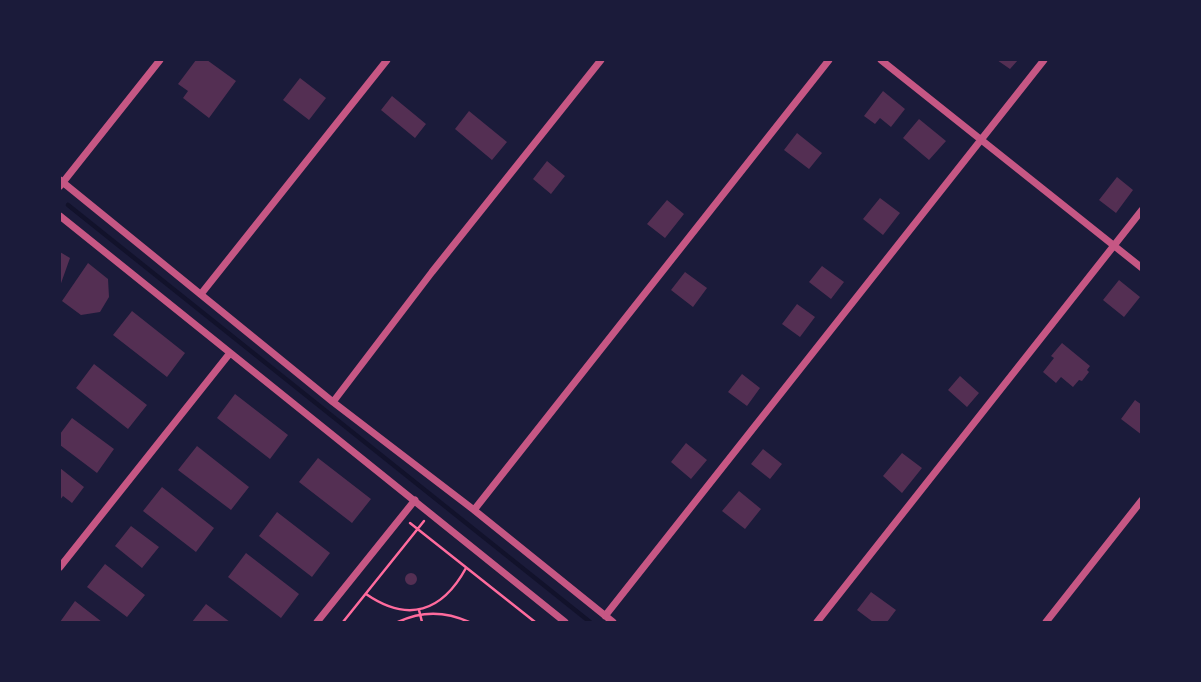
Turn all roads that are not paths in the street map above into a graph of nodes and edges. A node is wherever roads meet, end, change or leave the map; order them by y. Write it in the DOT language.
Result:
graph roads {
  1 [pos="160,60"];
  2 [pos="387,60"];
  3 [pos="601,60"];
  4 [pos="829,60"];
  5 [pos="881,60"];
  6 [pos="1044,60"];
  7 [pos="981,140"];
  8 [pos="61,183"];
  9 [pos="1142,210"];
  10 [pos="60,216"];
  11 [pos="1114,246"];
  12 [pos="1142,268"];
  13 [pos="201,294"];
  14 [pos="230,353"];
  15 [pos="333,402"];
  16 [pos="415,500"];
  17 [pos="1142,500"];
  18 [pos="474,510"];
  19 [pos="60,568"];
  20 [pos="605,616"];
  21 [pos="317,622"];
  22 [pos="565,622"];
  23 [pos="613,622"];
  24 [pos="817,622"];
  25 [pos="1046,622"];
  1 -- 8 [label="street"];
  2 -- 13 [label="street"];
  3 -- 15 [label="street"];
  4 -- 18 [label="street"];
  5 -- 7 [label="street"];
  6 -- 7 [label="street"];
  7 -- 11 [label="street"];
  7 -- 20 [label="street"];
  8 -- 13 [label="street"];
  9 -- 11 [label="street"];
  10 -- 14 [label="street"];
  11 -- 12 [label="street"];
  11 -- 24 [label="street"];
  13 -- 15 [label="street"];
  14 -- 16 [label="street"];
  14 -- 19 [label="street"];
  15 -- 18 [label="street"];
  16 -- 21 [label="street"];
  16 -- 22 [label="street"];
  17 -- 25 [label="street"];
  18 -- 20 [label="street"];
  20 -- 23 [label="street"];
}
